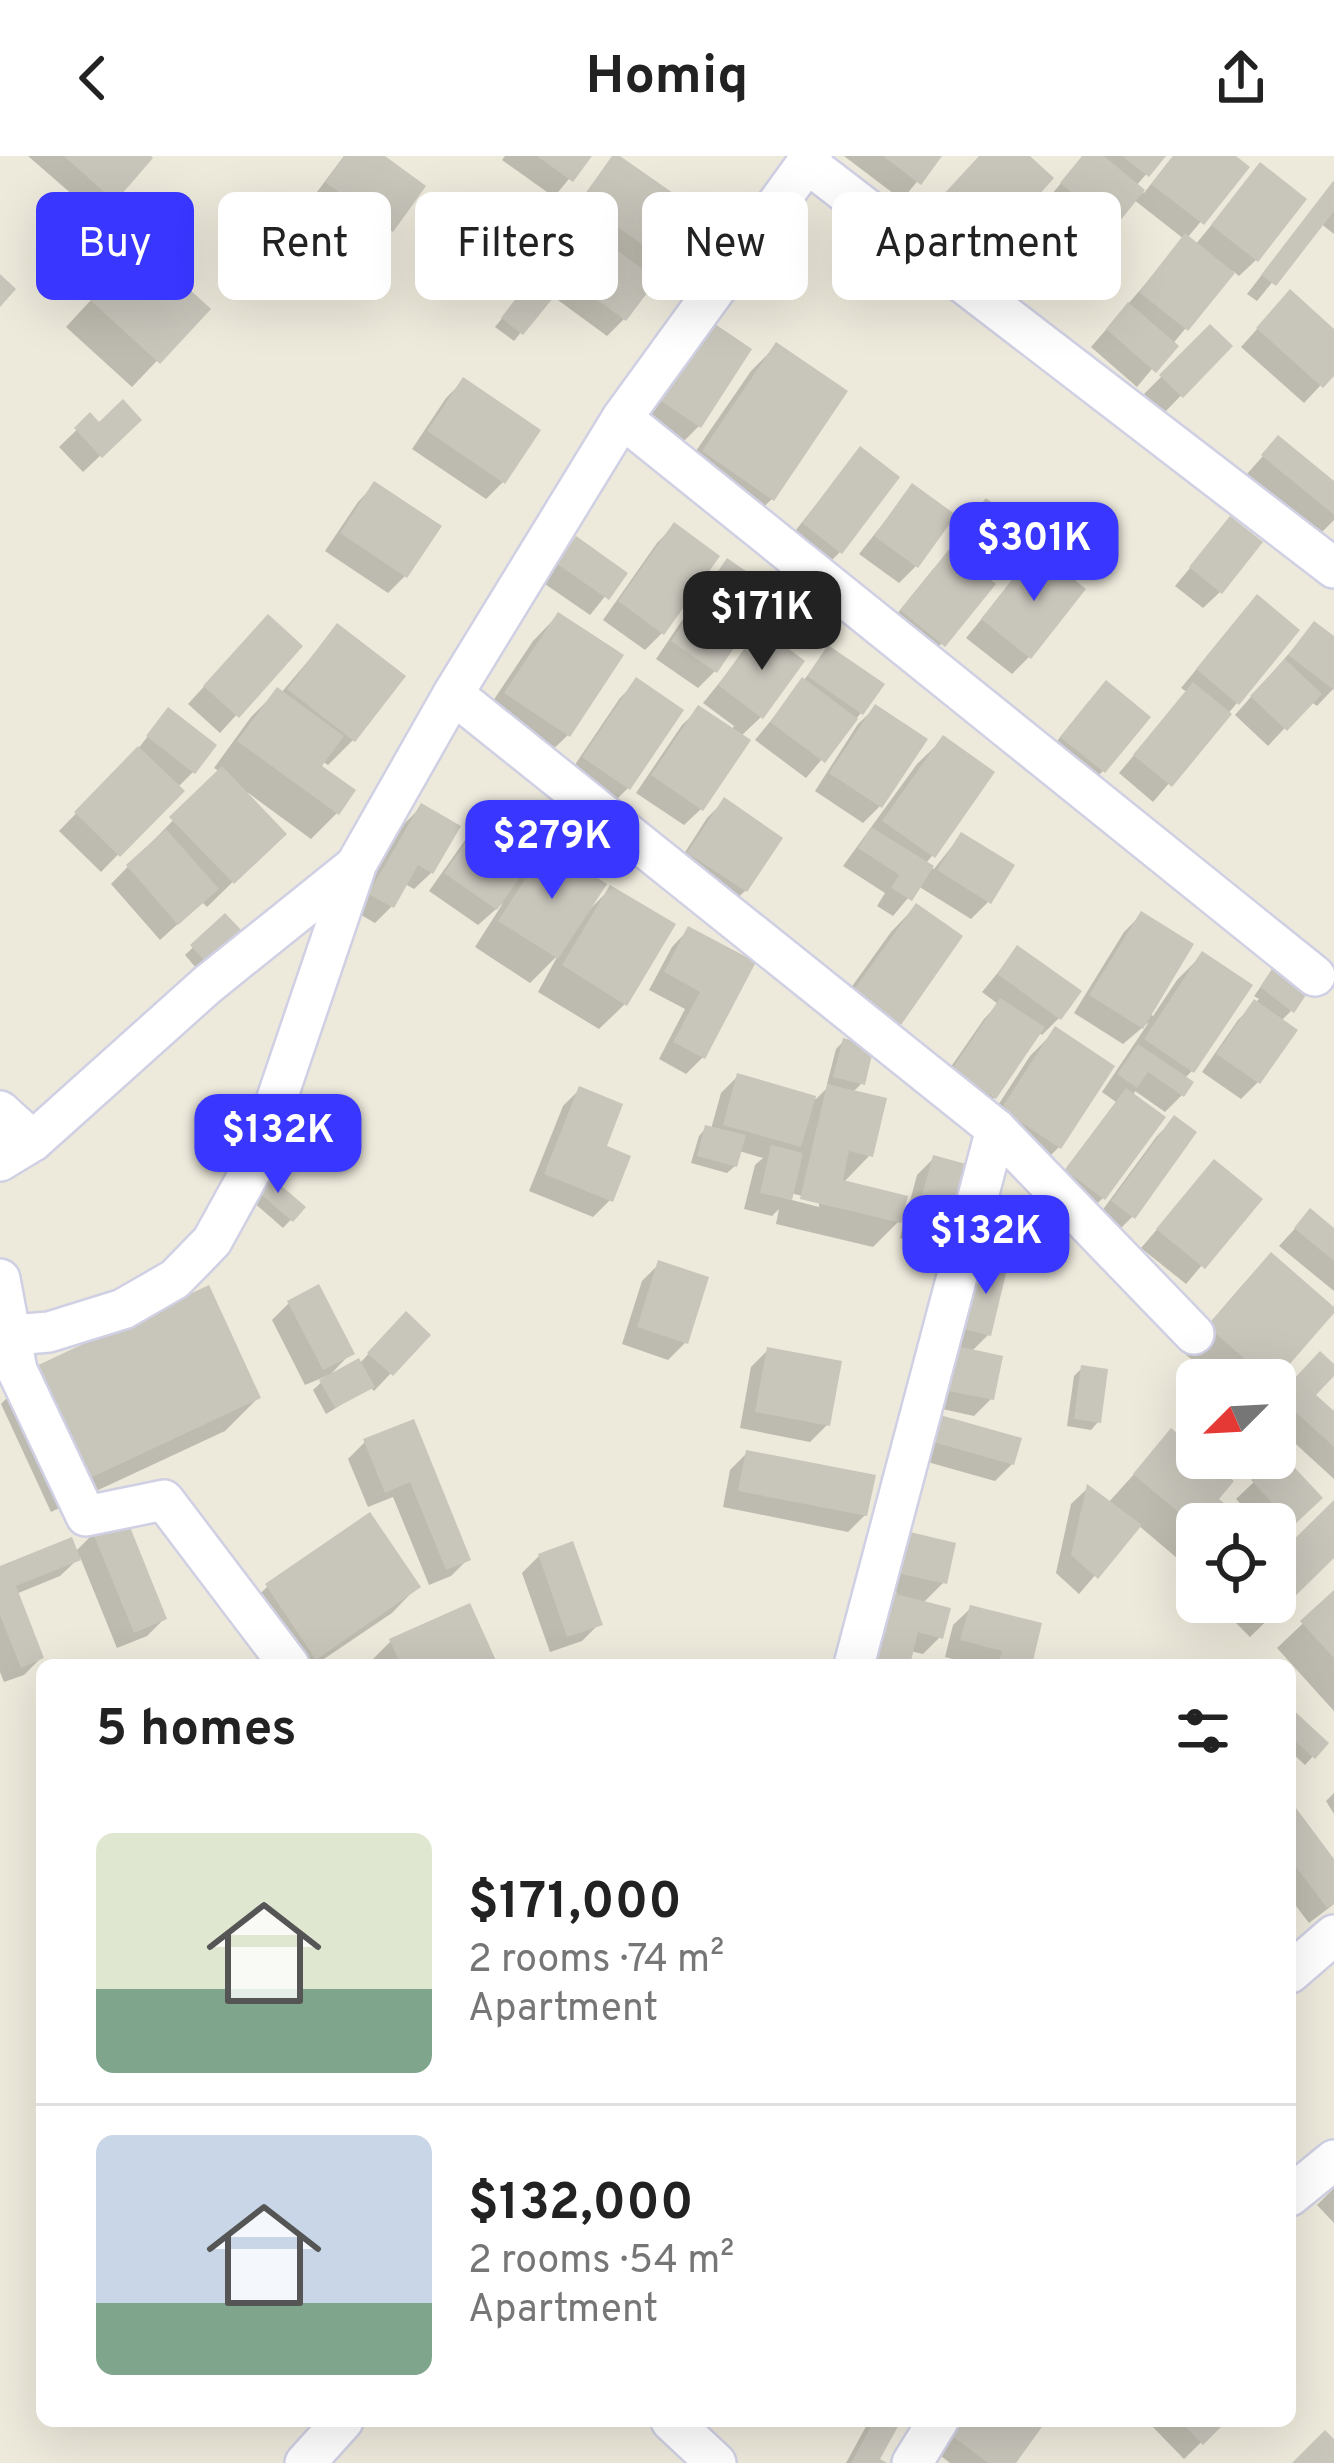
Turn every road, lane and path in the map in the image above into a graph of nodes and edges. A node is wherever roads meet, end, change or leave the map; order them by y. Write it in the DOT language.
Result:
graph roads {
  1 [pos="809,160"];
  2 [pos="622,418"];
  3 [pos="1334,568"];
  4 [pos="453,694"];
  5 [pos="357,862"];
  6 [pos="1315,976"];
  7 [pos="0,1111"];
  8 [pos="996,1129"];
  9 [pos="16,1151"];
  10 [pos="0,1279"];
  11 [pos="1194,1334"];
  12 [pos="13,1335"];
  13 [pos="284,1659"];
  14 [pos="856,1659"];
  15 [pos="1334,1935"];
  16 [pos="1296,1968"];
  17 [pos="1334,2160"];
  18 [pos="1296,2191"];
  19 [pos="338,2427"];
  20 [pos="677,2427"];
  21 [pos="934,2427"];
  22 [pos="305,2463"];
  23 [pos="716,2463"];
  24 [pos="912,2463"];
  1 -- 2 [label="street"];
  1 -- 3 [label="street"];
  2 -- 4 [label="street"];
  2 -- 6 [label="street"];
  4 -- 5 [label="street"];
  4 -- 8 [label="street"];
  5 -- 9 [label="street"];
  5 -- 12 [label="street"];
  7 -- 9 [label="street"];
  8 -- 11 [label="street"];
  8 -- 14 [label="street"];
  10 -- 12 [label="street"];
  12 -- 13 [label="street"];
  15 -- 16 [label="street"];
  17 -- 18 [label="street"];
  19 -- 22 [label="street"];
  20 -- 23 [label="street"];
  21 -- 24 [label="street"];
}
